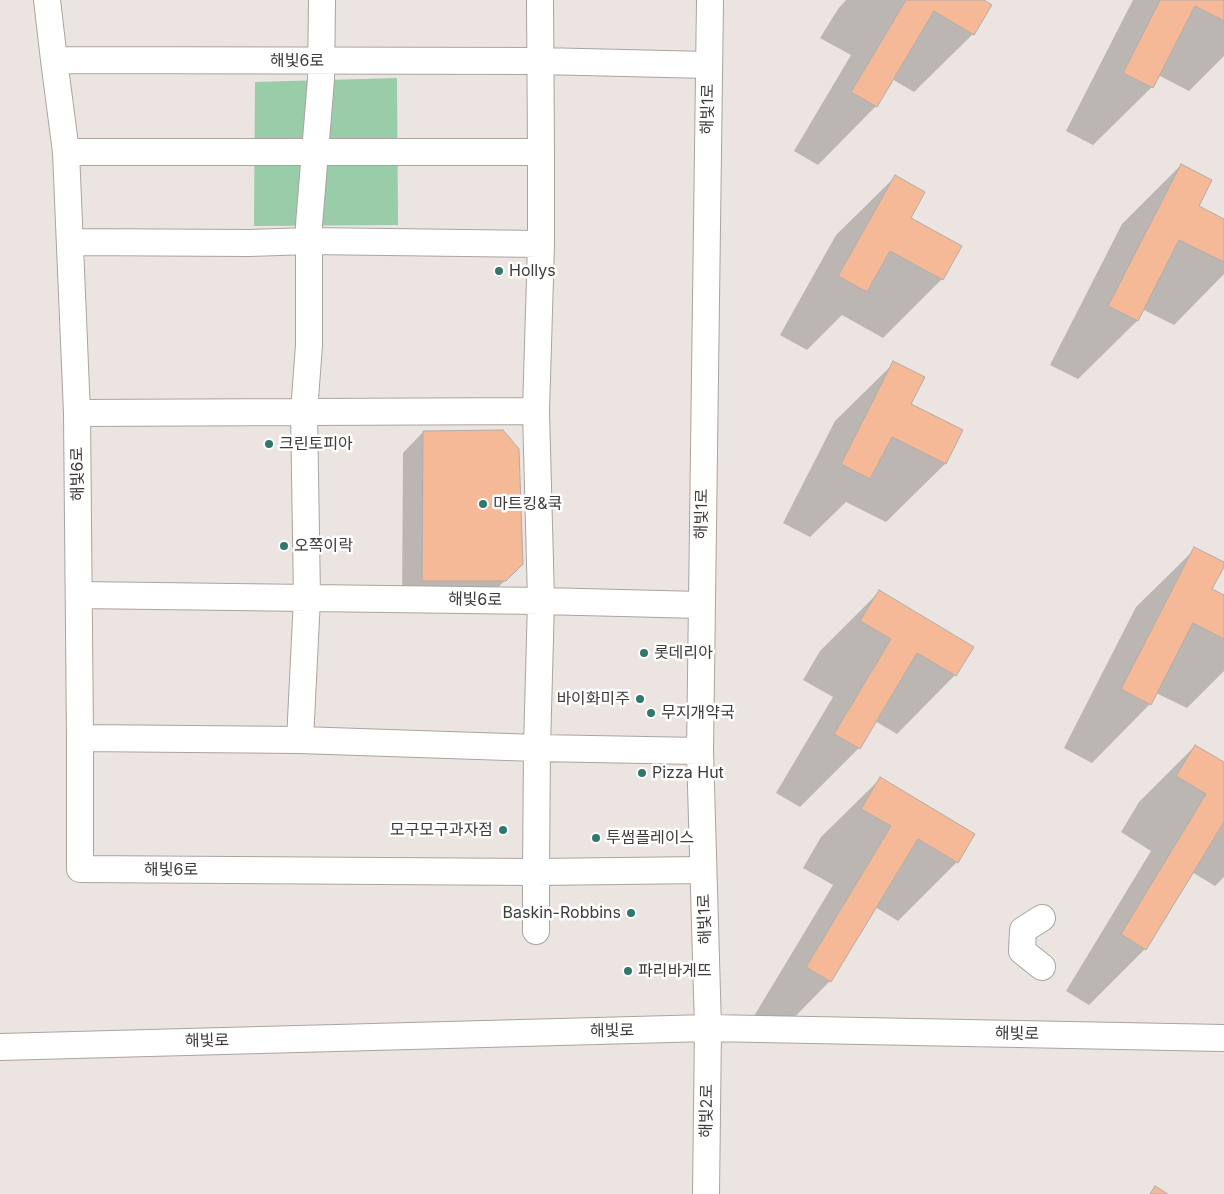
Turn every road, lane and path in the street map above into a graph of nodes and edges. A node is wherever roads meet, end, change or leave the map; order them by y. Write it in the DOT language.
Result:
graph roads {
  1 [pos="47,0"];
  2 [pos="322,0"];
  3 [pos="540,0"];
  4 [pos="710,0"];
  5 [pos="54,60"];
  6 [pos="321,61"];
  7 [pos="540,61"];
  8 [pos="708,65"];
  9 [pos="66,152"];
  10 [pos="541,152"];
  11 [pos="309,241"];
  12 [pos="70,242"];
  13 [pos="541,244"];
  14 [pos="536,411"];
  15 [pos="77,412"];
  16 [pos="304,412"];
  17 [pos="79,596"];
  18 [pos="307,598"];
  19 [pos="541,601"];
  20 [pos="701,605"];
  21 [pos="80,738"];
  22 [pos="300,740"];
  23 [pos="537,748"];
  24 [pos="700,752"];
  25 [pos="704,870"];
  26 [pos="536,872"];
  27 [pos="1042,918"];
  28 [pos="536,931"];
  29 [pos="1042,967"];
  30 [pos="708,1028"];
  31 [pos="1224,1038"];
  32 [pos="0,1047"];
  33 [pos="706,1194"];
  1 -- 5 [label="street, 해빛6로"];
  2 -- 6 [label="street"];
  3 -- 7 [label="street"];
  4 -- 8 [label="street, 해빛1로"];
  5 -- 6 [label="street, 해빛6로"];
  5 -- 9 [label="street, 해빛6로"];
  6 -- 7 [label="street, 해빛6로"];
  6 -- 11 [label="street"];
  7 -- 8 [label="street, 해빛6로"];
  7 -- 10 [label="street"];
  8 -- 20 [label="street, 해빛1로"];
  9 -- 10 [label="street"];
  9 -- 12 [label="street, 해빛6로"];
  10 -- 13 [label="street"];
  11 -- 12 [label="street"];
  11 -- 13 [label="street"];
  11 -- 16 [label="street"];
  12 -- 15 [label="street, 해빛6로"];
  13 -- 14 [label="street"];
  14 -- 16 [label="street"];
  14 -- 19 [label="street"];
  15 -- 16 [label="street"];
  15 -- 17 [label="street, 해빛6로"];
  16 -- 18 [label="street"];
  17 -- 18 [label="street, 해빛6로"];
  17 -- 21 [label="street, 해빛6로"];
  18 -- 19 [label="street, 해빛6로"];
  18 -- 22 [label="street"];
  19 -- 20 [label="street, 해빛6로"];
  19 -- 23 [label="street"];
  20 -- 24 [label="street, 해빛1로"];
  21 -- 22 [label="street"];
  21 -- 26 [label="street, 해빛6로"];
  22 -- 23 [label="street"];
  23 -- 24 [label="street"];
  23 -- 26 [label="street"];
  24 -- 25 [label="street, 해빛1로"];
  25 -- 26 [label="street, 해빛6로"];
  25 -- 30 [label="street, 해빛1로"];
  26 -- 28 [label="street"];
  27 -- 29 [label="street"];
  30 -- 31 [label="street, 해빛로"];
  30 -- 32 [label="street, 해빛로"];
  30 -- 33 [label="street, 해빛2로"];
}
